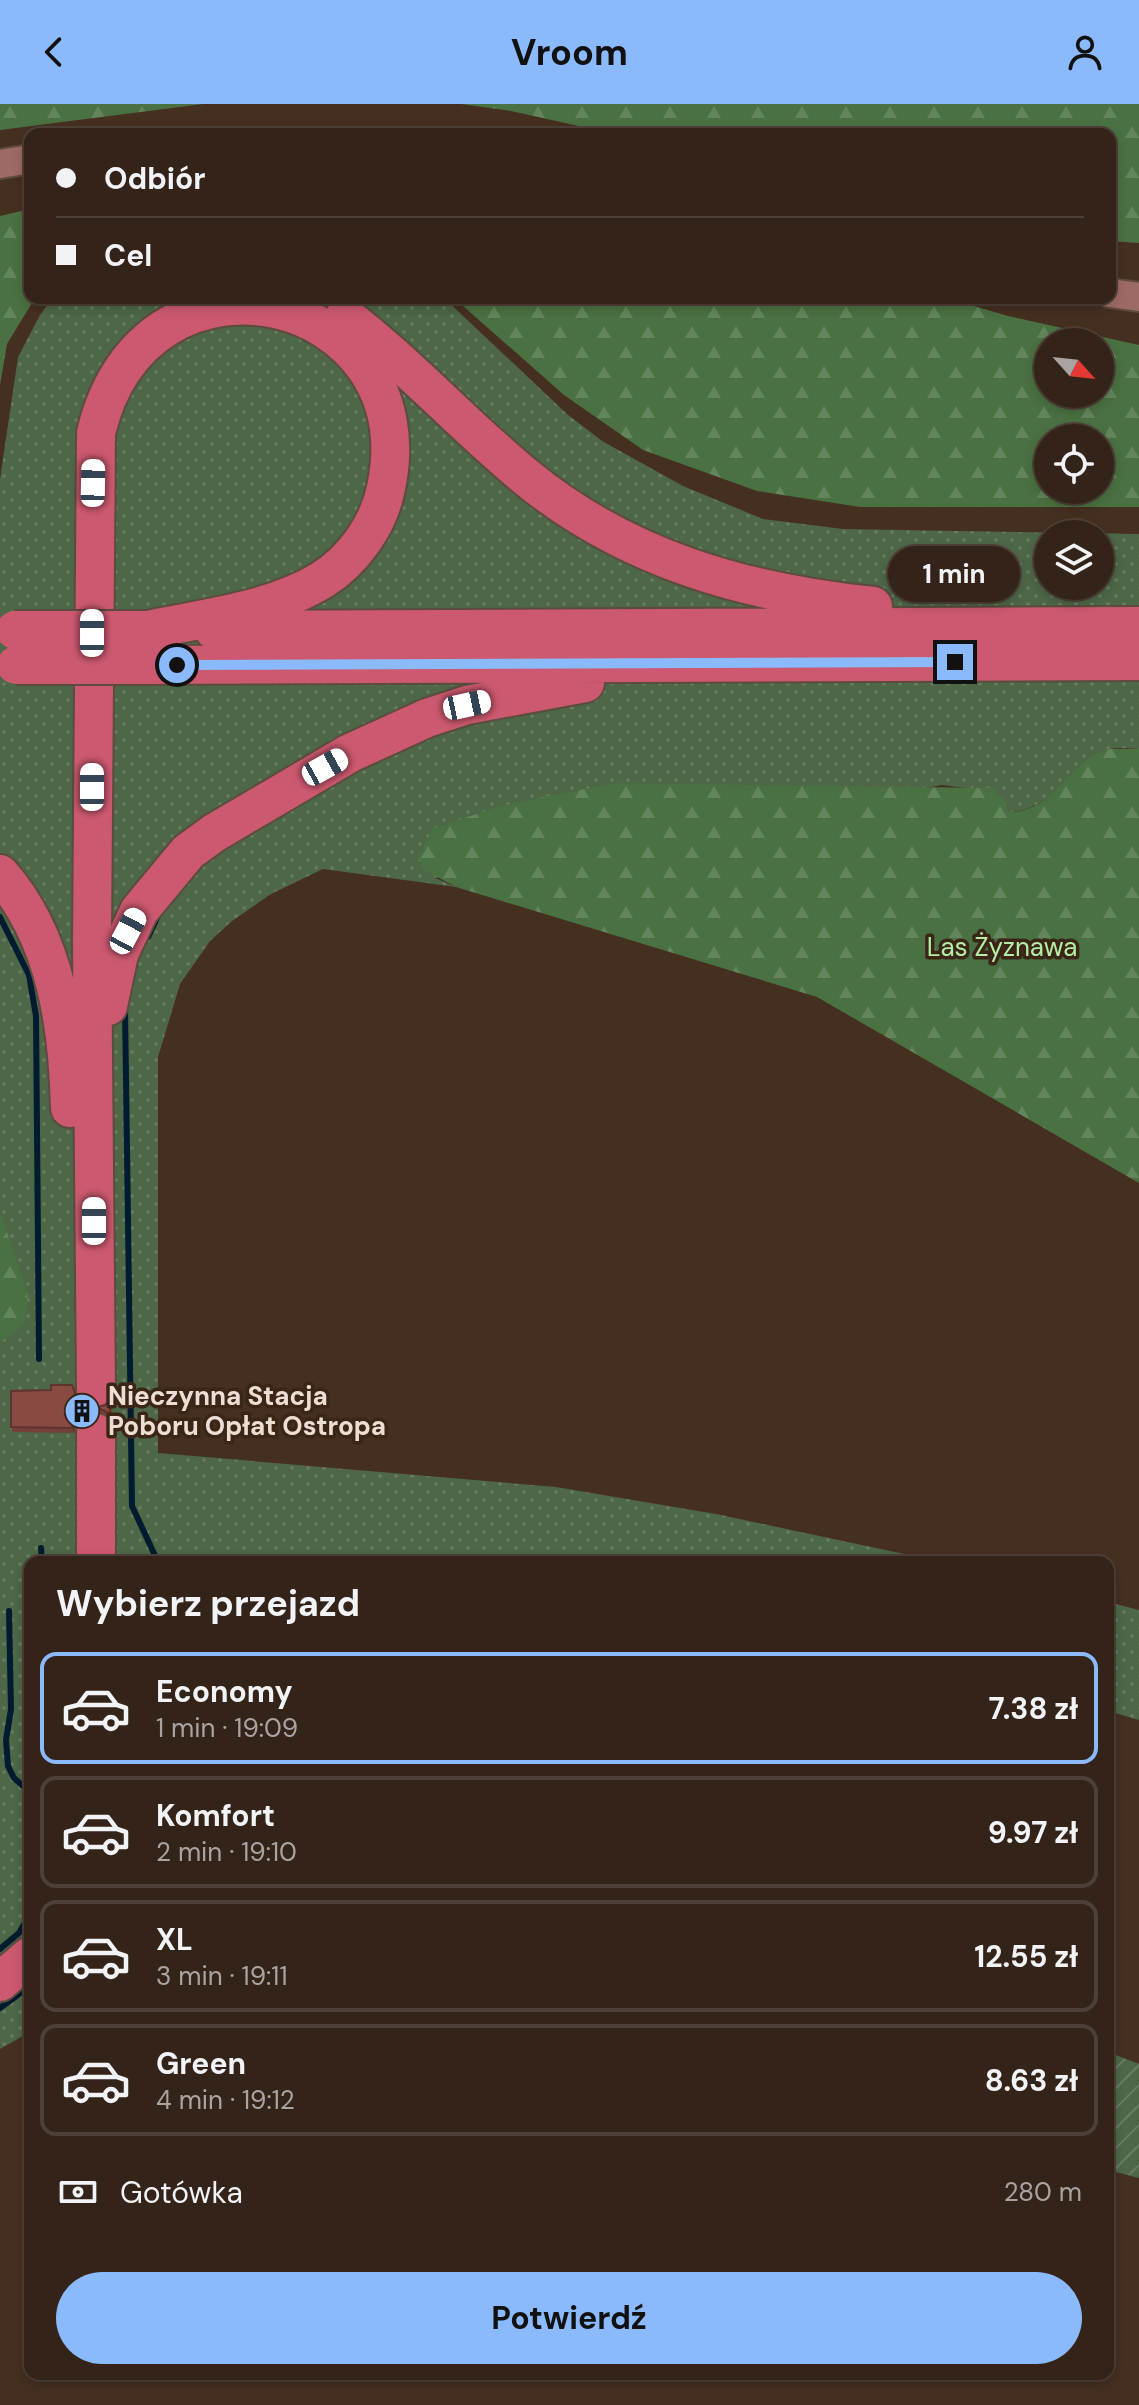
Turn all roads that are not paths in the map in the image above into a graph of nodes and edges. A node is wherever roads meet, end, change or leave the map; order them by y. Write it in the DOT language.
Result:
graph roads {
  1 [pos="24,160"];
  2 [pos="0,164"];
  3 [pos="1116,294"];
  4 [pos="1139,297"];
  5 [pos="166,304"];
  6 [pos="321,304"];
  7 [pos="1139,626"];
  8 [pos="1022,627"];
  9 [pos="147,647"];
  10 [pos="8,648"];
  11 [pos="1139,661"];
  12 [pos="711,664"];
  13 [pos="0,874"];
  14 [pos="82,1076"];
  15 [pos="85,1390"];
  16 [pos="75,1556"];
  17 [pos="95,1556"];
  18 [pos="24,1961"];
  19 [pos="0,1982"];
  1 -- 2 [label="main road"];
  3 -- 4 [label="main road"];
  5 -- 14 [label="highway"];
  6 -- 8 [label="highway"];
  7 -- 8 [label="highway"];
  8 -- 9 [label="highway"];
  9 -- 10 [label="highway, bridge"];
  9 -- 12 [label="highway"];
  9 -- 14 [label="highway"];
  11 -- 12 [label="highway"];
  12 -- 14 [label="highway"];
  13 -- 14 [label="highway"];
  14 -- 15 [label="highway"];
  16 -- 17 [label="highway"];
  18 -- 19 [label="highway"];
}
